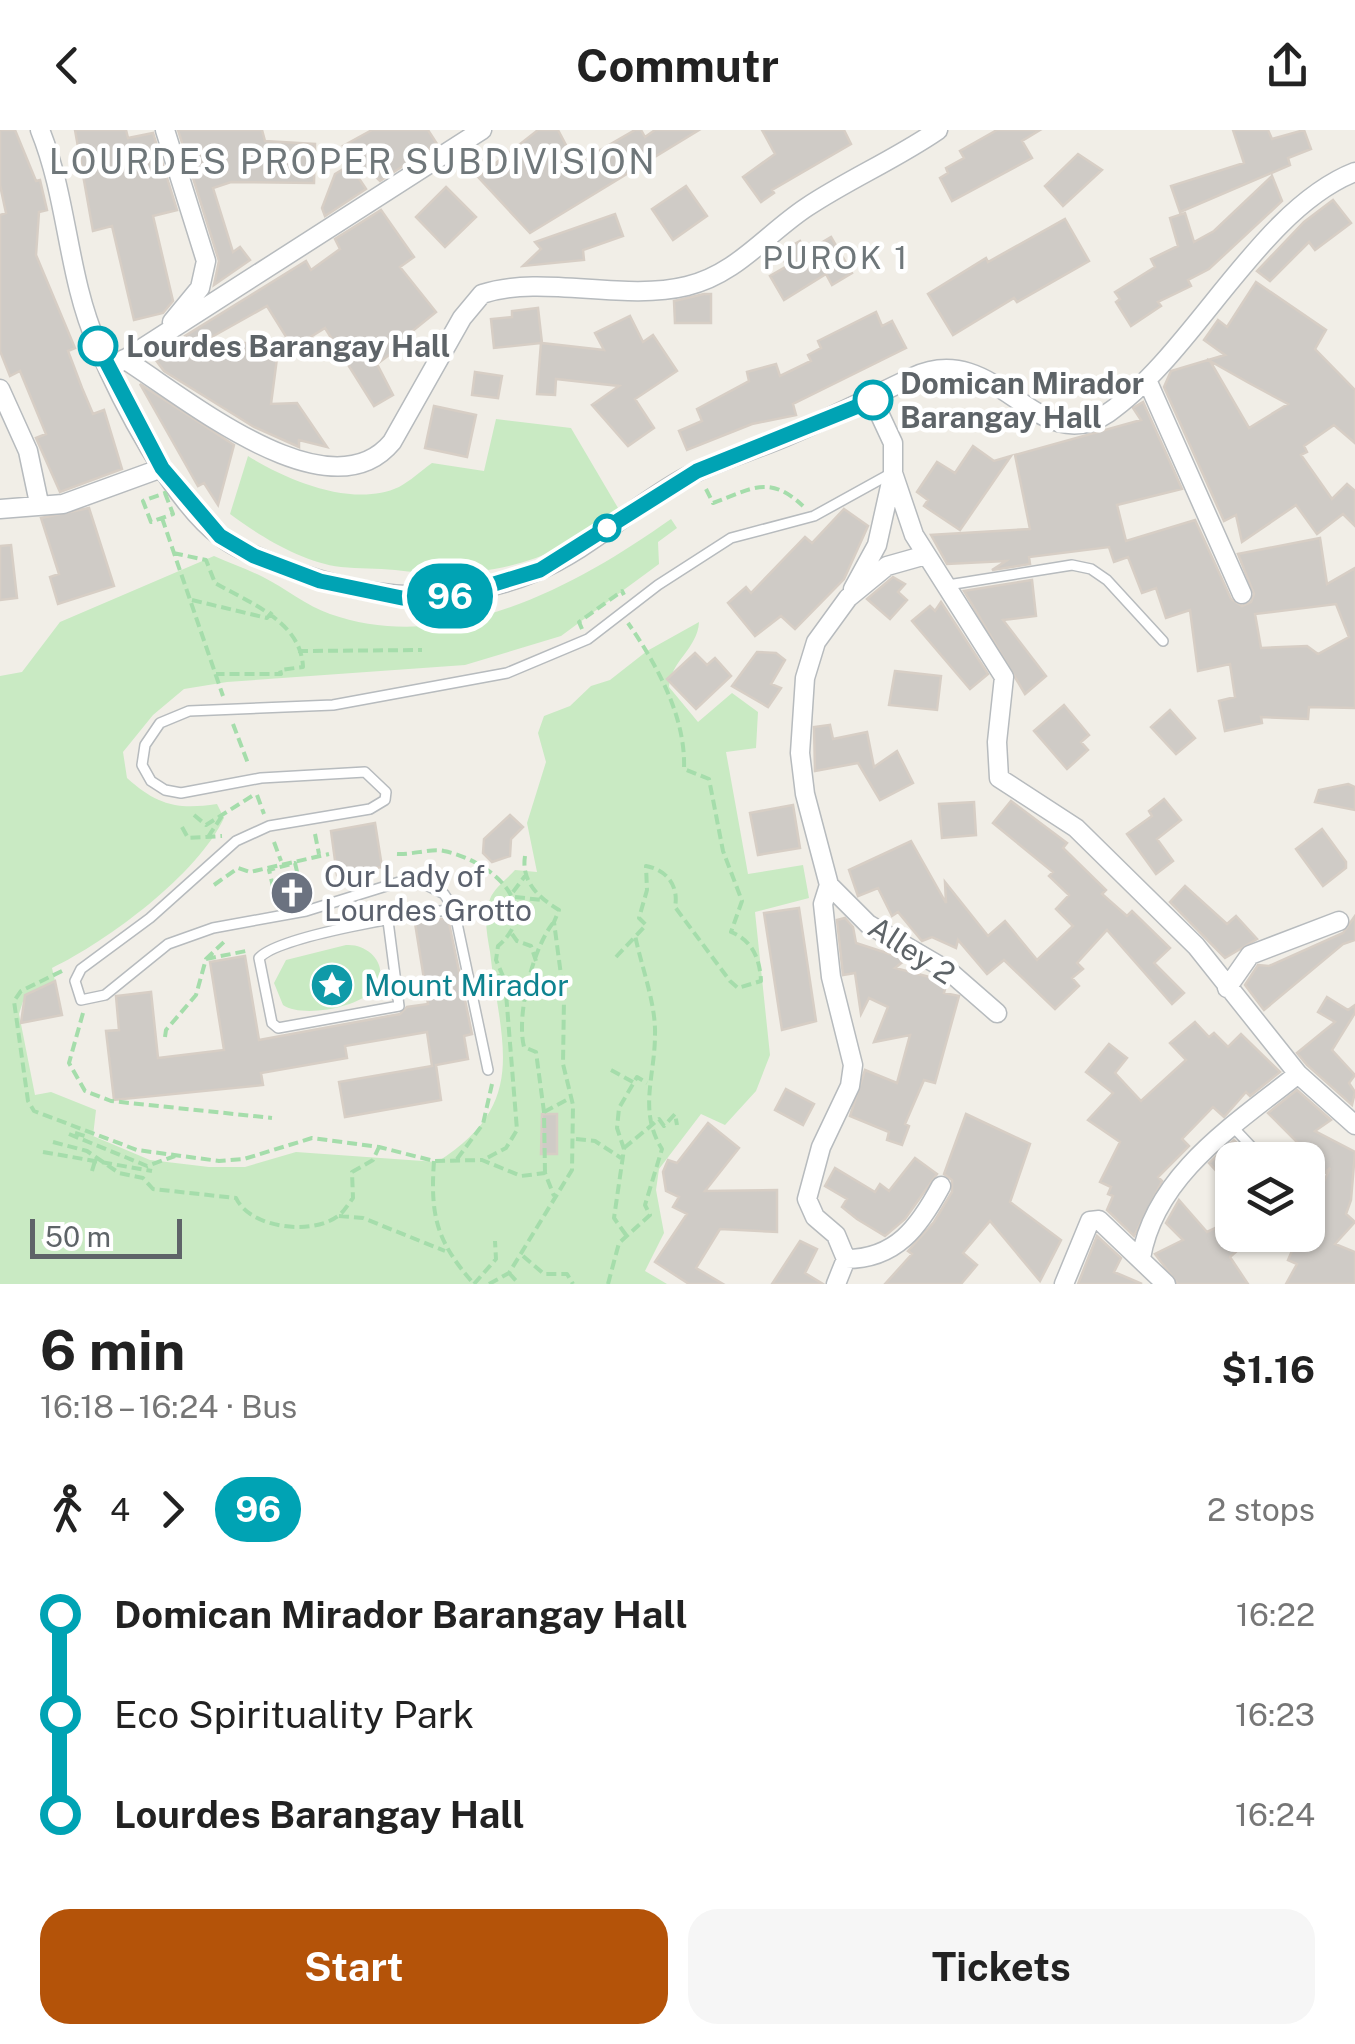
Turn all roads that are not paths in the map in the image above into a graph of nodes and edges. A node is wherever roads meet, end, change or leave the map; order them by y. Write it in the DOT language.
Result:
graph roads {
  1 [pos="40,130"];
  2 [pos="165,130"];
  3 [pos="482,130"];
  4 [pos="938,130"];
  5 [pos="1355,172"];
  6 [pos="159,337"];
  7 [pos="117,364"];
  8 [pos="1147,380"];
  9 [pos="0,388"];
  10 [pos="873,400"];
  11 [pos="162,468"];
  12 [pos="893,473"];
  13 [pos="38,503"];
  14 [pos="0,509"];
  15 [pos="926,555"];
  16 [pos="942,586"];
  17 [pos="1242,594"];
  18 [pos="848,598"];
  19 [pos="1163,641"];
  20 [pos="829,884"];
  21 [pos="454,909"];
  22 [pos="388,921"];
  23 [pos="1339,921"];
  24 [pos="1226,988"];
  25 [pos="997,1014"];
  26 [pos="488,1070"];
  27 [pos="1298,1074"];
  28 [pos="1355,1125"];
  29 [pos="1232,1126"];
  30 [pos="1247,1142"];
  31 [pos="941,1186"];
  32 [pos="1141,1258"];
  33 [pos="846,1259"];
  34 [pos="836,1284"];
  35 [pos="1064,1284"];
  36 [pos="1166,1284"];
  1 -- 7 [label="street"];
  2 -- 6 [label="street"];
  3 -- 6 [label="street"];
  4 -- 7 [label="street"];
  5 -- 8 [label="street"];
  6 -- 7 [label="street"];
  7 -- 11 [label="street"];
  8 -- 10 [label="street"];
  8 -- 17 [label="street"];
  9 -- 13 [label="street"];
  10 -- 11 [label="street"];
  10 -- 12 [label="street"];
  11 -- 13 [label="street"];
  12 -- 15 [label="street"];
  12 -- 18 [label="street"];
  12 -- 21 [label="lane"];
  13 -- 14 [label="street"];
  15 -- 16 [label="street"];
  15 -- 18 [label="street"];
  16 -- 19 [label="lane"];
  16 -- 24 [label="street"];
  18 -- 20 [label="street"];
  20 -- 25 [label="street, Alley 2"];
  20 -- 33 [label="street"];
  21 -- 22 [label="lane"];
  21 -- 26 [label="lane"];
  22 -- 22 [label="lane"];
  23 -- 24 [label="street"];
  24 -- 27 [label="street"];
  27 -- 28 [label="street"];
  27 -- 29 [label="street"];
  29 -- 30 [label="lane"];
  29 -- 32 [label="street"];
  31 -- 33 [label="street"];
  32 -- 35 [label="street"];
  32 -- 36 [label="street"];
  33 -- 34 [label="street"];
}
